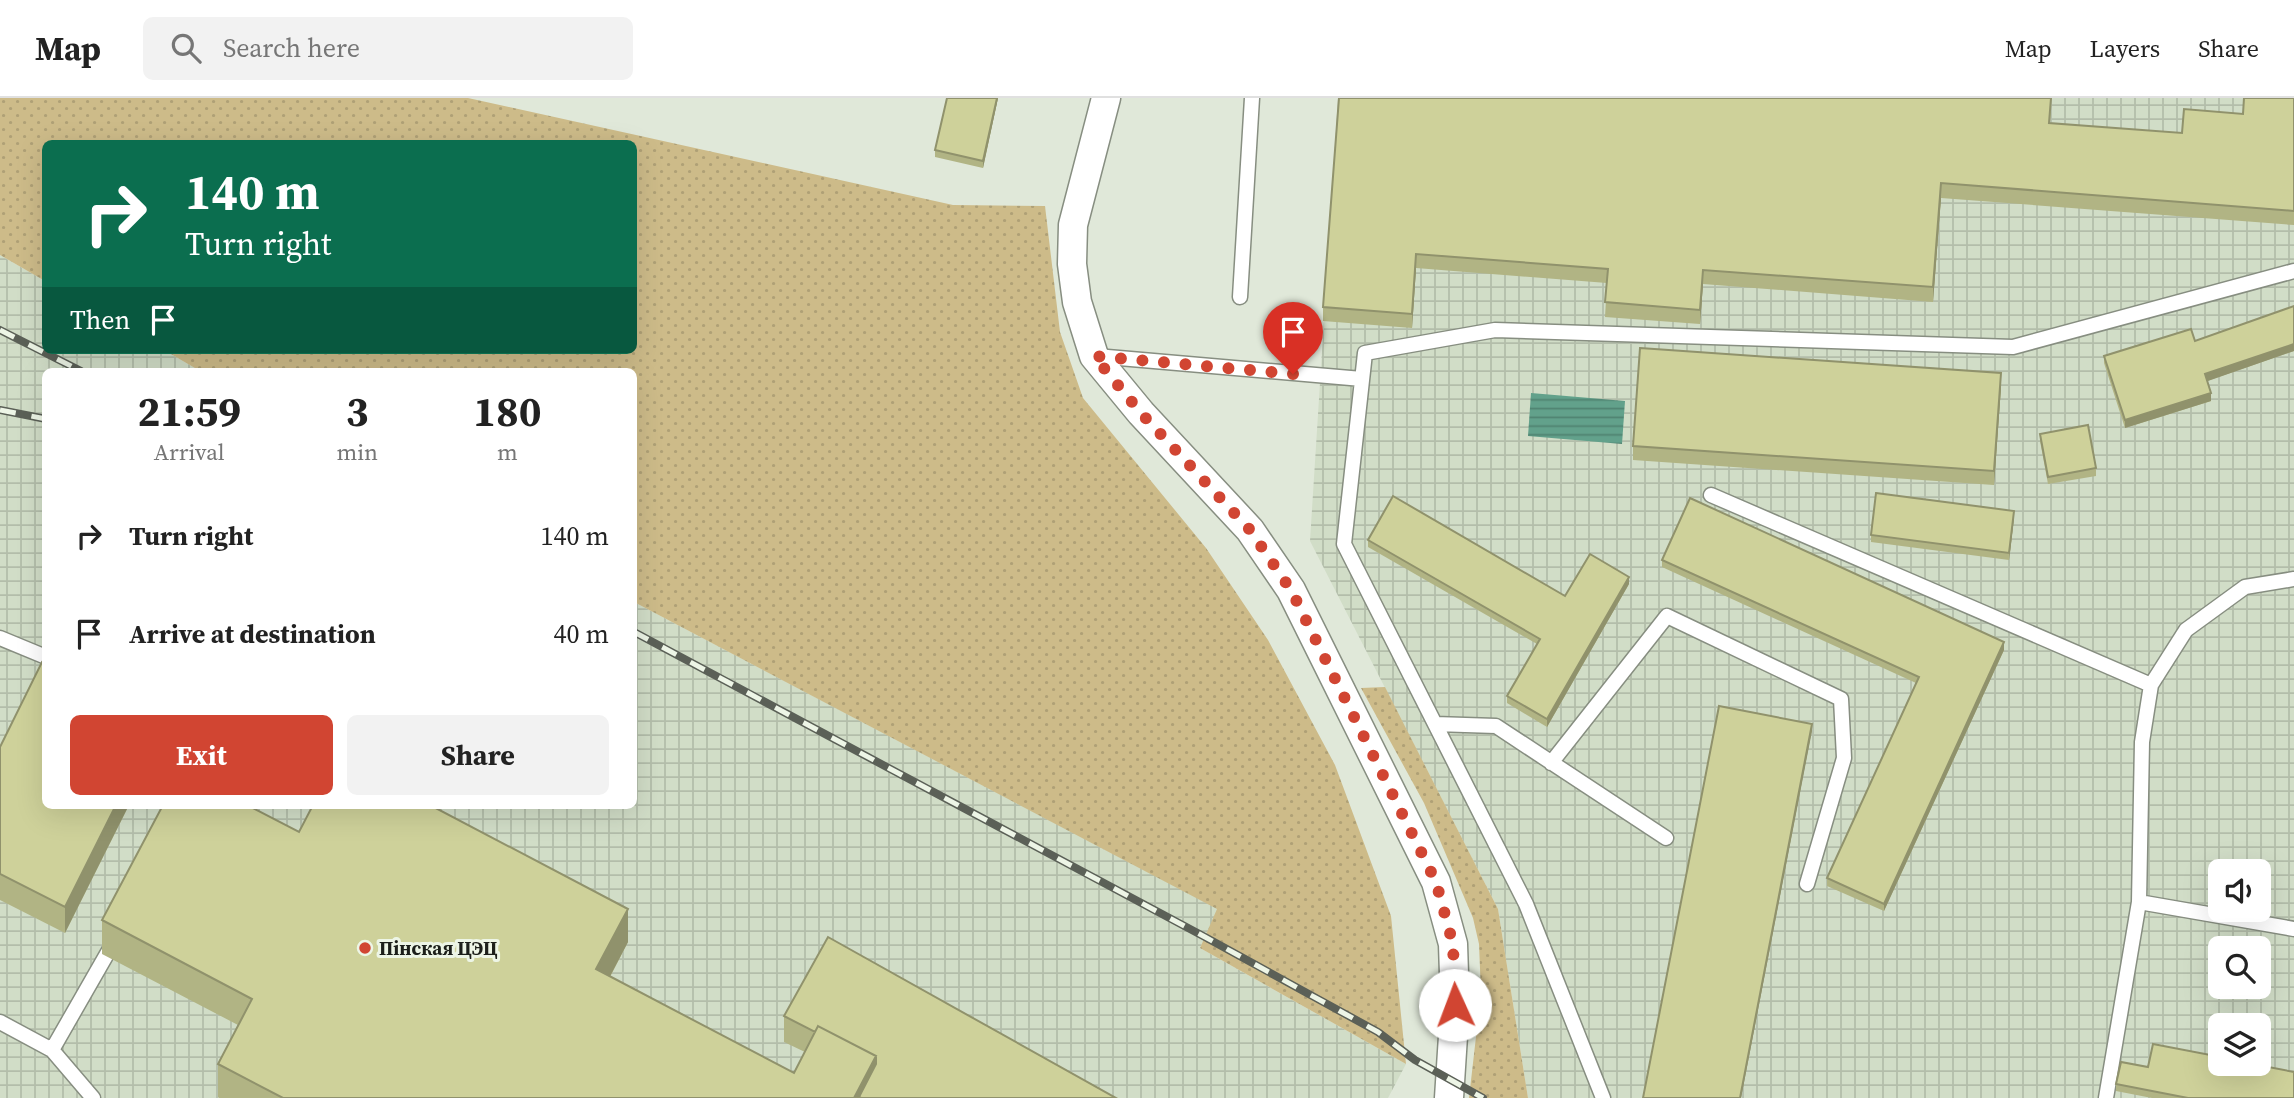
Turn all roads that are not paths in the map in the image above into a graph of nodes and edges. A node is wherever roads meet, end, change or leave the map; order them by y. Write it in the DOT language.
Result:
graph roads {
  1 [pos="1106,98"];
  2 [pos="1252,98"];
  3 [pos="2294,271"];
  4 [pos="1240,297"];
  5 [pos="1094,356"];
  6 [pos="1362,379"];
  7 [pos="1711,495"];
  8 [pos="2294,579"];
  9 [pos="0,638"];
  10 [pos="42,655"];
  11 [pos="2151,685"];
  12 [pos="1435,724"];
  13 [pos="1551,763"];
  14 [pos="1665,838"];
  15 [pos="1807,884"];
  16 [pos="2140,902"];
  17 [pos="125,921"];
  18 [pos="2294,929"];
  19 [pos="0,1022"];
  20 [pos="52,1049"];
  21 [pos="93,1098"];
  22 [pos="1449,1098"];
  23 [pos="1603,1098"];
  24 [pos="2106,1098"];
  1 -- 5 [label="street"];
  2 -- 4 [label="lane"];
  3 -- 6 [label="lane"];
  5 -- 6 [label="lane"];
  5 -- 22 [label="street"];
  6 -- 12 [label="lane"];
  7 -- 11 [label="lane"];
  8 -- 11 [label="lane"];
  9 -- 10 [label="lane"];
  11 -- 16 [label="lane"];
  12 -- 13 [label="lane"];
  12 -- 23 [label="lane"];
  13 -- 14 [label="lane"];
  13 -- 15 [label="lane"];
  16 -- 18 [label="lane"];
  16 -- 24 [label="lane"];
  17 -- 20 [label="lane"];
  19 -- 20 [label="lane"];
  20 -- 21 [label="lane"];
}
